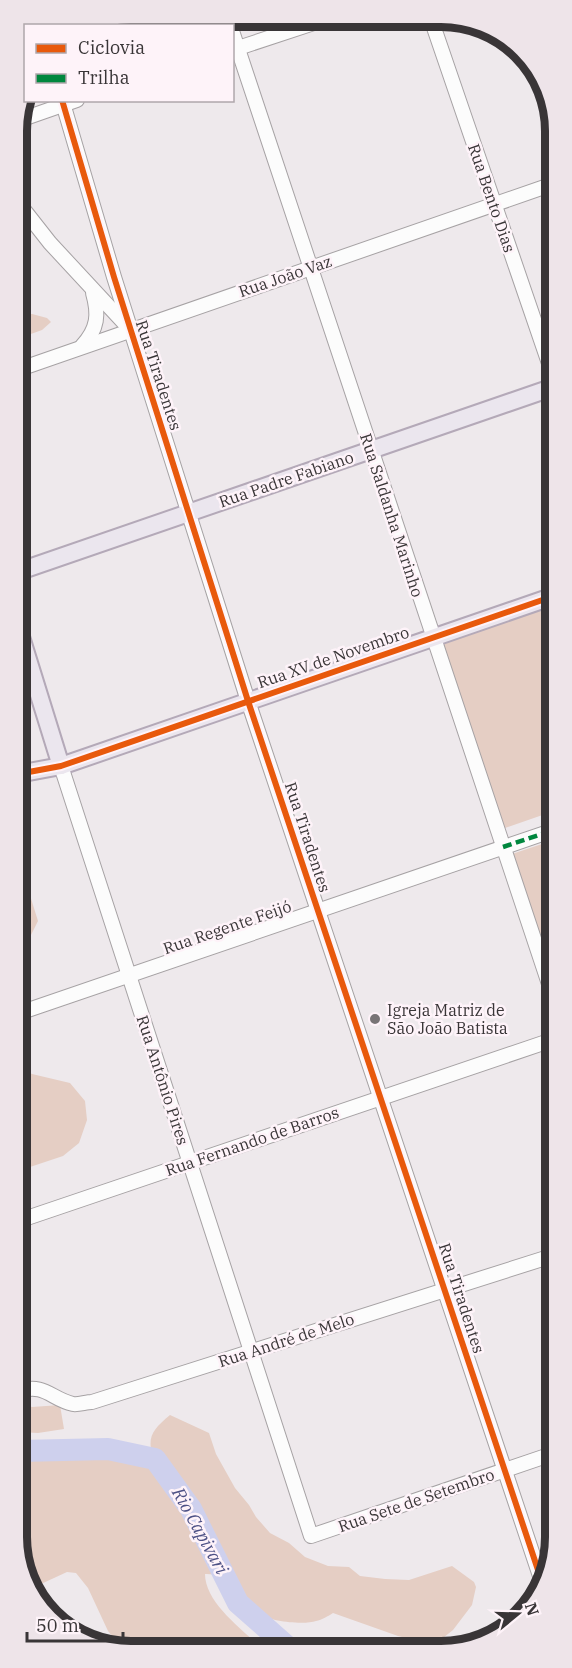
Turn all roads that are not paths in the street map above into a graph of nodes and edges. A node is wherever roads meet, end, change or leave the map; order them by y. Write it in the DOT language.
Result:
graph roads {
  1 [pos="302,27"];
  2 [pos="434,27"];
  3 [pos="235,49"];
  4 [pos="62,103"];
  5 [pos="29,116"];
  6 [pos="545,187"];
  7 [pos="494,204"];
  8 [pos="27,214"];
  9 [pos="310,268"];
  10 [pos="114,277"];
  11 [pos="91,288"];
  12 [pos="130,330"];
  13 [pos="80,348"];
  14 [pos="545,352"];
  15 [pos="27,367"];
  16 [pos="545,390"];
  17 [pos="371,450"];
  18 [pos="189,513"];
  19 [pos="27,569"];
  20 [pos="545,599"];
  21 [pos="433,637"];
  22 [pos="27,656"];
  23 [pos="248,701"];
  24 [pos="61,766"];
  25 [pos="27,772"];
  26 [pos="545,833"];
  27 [pos="503,847"];
  28 [pos="318,910"];
  29 [pos="545,970"];
  30 [pos="129,975"];
  31 [pos="28,1010"];
  32 [pos="545,1042"];
  33 [pos="381,1098"];
  34 [pos="190,1162"];
  35 [pos="27,1218"];
  36 [pos="545,1258"];
  37 [pos="444,1289"];
  38 [pos="251,1351"];
  39 [pos="27,1388"];
  40 [pos="545,1456"];
  41 [pos="505,1470"];
  42 [pos="312,1536"];
  43 [pos="539,1572"];
  1 -- 3 [label="street"];
  2 -- 7 [label="street, Rua Bento Dias"];
  3 -- 9 [label="street, Rua Saldanha Marinho"];
  4 -- 5 [label="street"];
  4 -- 10 [label="street, Rua Tiradentes"];
  6 -- 7 [label="street, Rua João Vaz"];
  7 -- 9 [label="street, Rua João Vaz"];
  7 -- 14 [label="street, Rua Bento Dias"];
  8 -- 11 [label="street"];
  9 -- 12 [label="street, Rua João Vaz"];
  9 -- 17 [label="street, Rua Saldanha Marinho"];
  10 -- 11 [label="street"];
  10 -- 12 [label="street, Rua Tiradentes"];
  11 -- 12 [label="street"];
  11 -- 13 [label="street"];
  12 -- 13 [label="street, Rua João Vaz"];
  12 -- 18 [label="street, Rua Tiradentes"];
  13 -- 15 [label="street, Rua João Vaz"];
  16 -- 17 [label="main road, Rua Padre Fabiano"];
  17 -- 18 [label="main road, Rua Padre Fabiano"];
  17 -- 21 [label="street, Rua Saldanha Marinho"];
  18 -- 19 [label="main road, Rua Padre Fabiano"];
  18 -- 23 [label="street, Rua Tiradentes"];
  20 -- 21 [label="main road, Rua XV de Novembro"];
  21 -- 23 [label="main road, Rua XV de Novembro"];
  21 -- 27 [label="street, Rua Saldanha Marinho"];
  22 -- 24 [label="main road, Rua Antônio Pires"];
  23 -- 24 [label="main road, Rua XV de Novembro"];
  23 -- 28 [label="street, Rua Tiradentes"];
  24 -- 25 [label="main road, Rua XV de Novembro"];
  24 -- 30 [label="street, Rua Antônio Pires"];
  26 -- 27 [label="street, Rua Regente Feijó"];
  27 -- 28 [label="street, Rua Regente Feijó"];
  27 -- 29 [label="street, Rua Saldanha Marinho"];
  28 -- 30 [label="street, Rua Regente Feijó"];
  28 -- 33 [label="street, Rua Tiradentes"];
  30 -- 31 [label="street, Rua Regente Feijó"];
  30 -- 34 [label="street, Rua Antônio Pires"];
  32 -- 33 [label="street, Rua Fernando de Barros"];
  33 -- 34 [label="street, Rua Fernando de Barros"];
  33 -- 37 [label="street, Rua Tiradentes"];
  34 -- 35 [label="street, Rua Fernando de Barros"];
  34 -- 38 [label="street, Rua Antônio Pires"];
  36 -- 37 [label="street, Rua André de Melo"];
  37 -- 38 [label="street, Rua André de Melo"];
  37 -- 41 [label="street, Rua Tiradentes"];
  38 -- 39 [label="street, Rua André de Melo"];
  38 -- 42 [label="street, Rua Antônio Pires"];
  40 -- 41 [label="street, Rua Sete de Setembro"];
  41 -- 42 [label="street, Rua Sete de Setembro"];
  41 -- 43 [label="street, Rua Tiradentes"];
}
